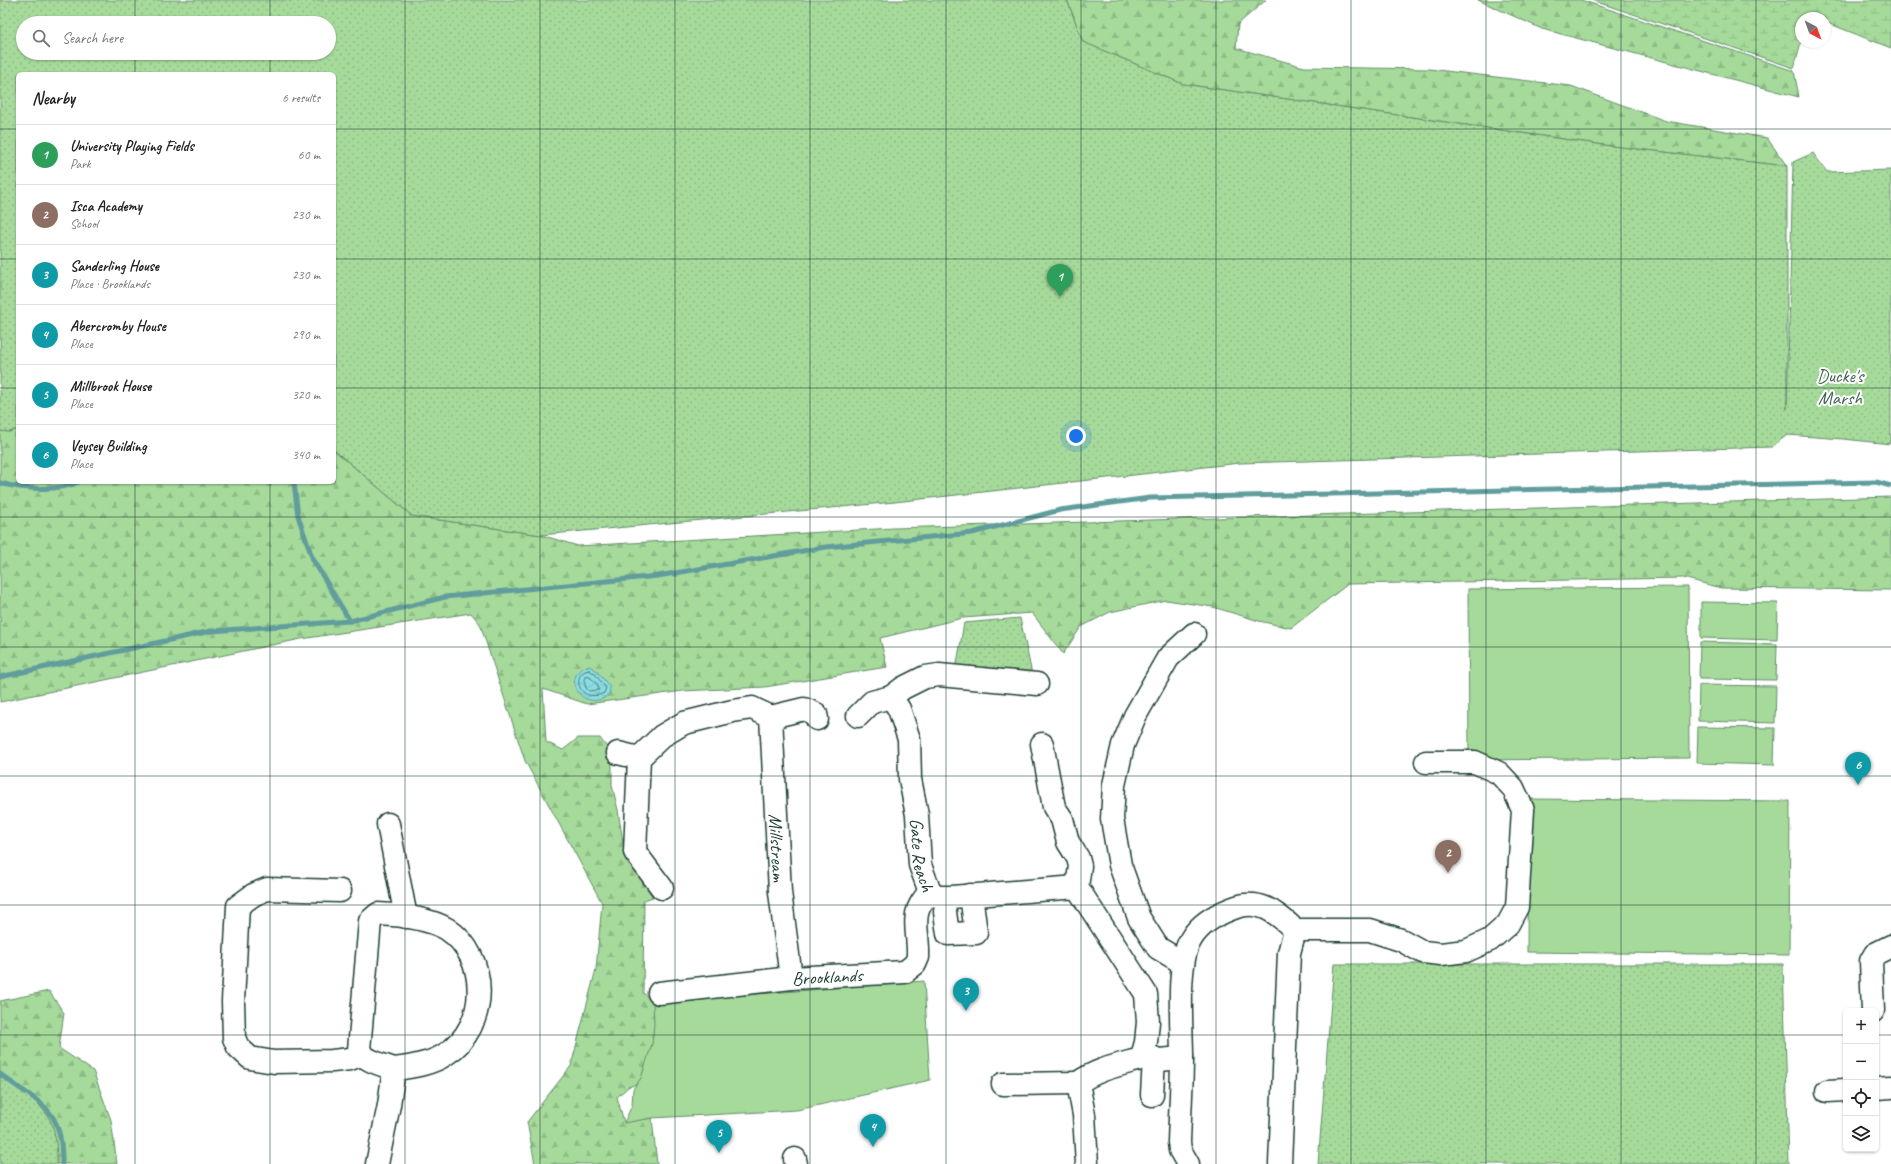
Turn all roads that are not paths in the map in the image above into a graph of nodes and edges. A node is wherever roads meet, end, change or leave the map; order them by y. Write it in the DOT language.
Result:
graph roads {
  1 [pos="1194,634"];
  2 [pos="1037,684"];
  3 [pos="891,696"];
  4 [pos="858,716"];
  5 [pos="771,717"];
  6 [pos="817,719"];
  7 [pos="1042,744"];
  8 [pos="618,753"];
  9 [pos="639,758"];
  10 [pos="1426,762"];
  11 [pos="388,824"];
  12 [pos="1077,886"];
  13 [pos="662,888"];
  14 [pos="340,891"];
  15 [pos="930,892"];
  16 [pos="971,895"];
  17 [pos="945,912"];
  18 [pos="406,917"];
  19 [pos="1295,930"];
  20 [pos="1891,946"];
  21 [pos="1183,963"];
  22 [pos="791,978"];
  23 [pos="659,993"];
  24 [pos="1873,1008"];
  25 [pos="361,1055"];
  26 [pos="1148,1058"];
  27 [pos="1182,1058"];
  28 [pos="394,1069"];
  29 [pos="1078,1083"];
  30 [pos="1003,1084"];
  31 [pos="1879,1088"];
  32 [pos="1891,1088"];
  33 [pos="1152,1094"];
  34 [pos="377,1164"];
  35 [pos="1087,1164"];
  36 [pos="1188,1164"];
  37 [pos="1280,1164"];
  1 -- 21 [label="street"];
  2 -- 3 [label="street"];
  3 -- 4 [label="street"];
  3 -- 15 [label="street, Gate Reach"];
  5 -- 6 [label="street"];
  5 -- 9 [label="street"];
  5 -- 22 [label="street, Millstream"];
  7 -- 12 [label="street"];
  8 -- 9 [label="street"];
  9 -- 13 [label="street"];
  10 -- 19 [label="street"];
  11 -- 18 [label="street"];
  12 -- 16 [label="street, Gate Reach"];
  12 -- 26 [label="street"];
  14 -- 25 [label="street"];
  15 -- 16 [label="street, Gate Reach"];
  15 -- 22 [label="street, Brooklands"];
  16 -- 17 [label="street"];
  18 -- 25 [label="street"];
  18 -- 28 [label="street"];
  19 -- 21 [label="street"];
  19 -- 37 [label="street"];
  20 -- 24 [label="street"];
  21 -- 27 [label="street"];
  22 -- 23 [label="street, Brooklands"];
  25 -- 28 [label="street"];
  26 -- 27 [label="street"];
  26 -- 29 [label="street"];
  26 -- 33 [label="street"];
  27 -- 36 [label="street"];
  28 -- 34 [label="street"];
  29 -- 30 [label="street"];
  29 -- 35 [label="street"];
  31 -- 32 [label="street"];
}
